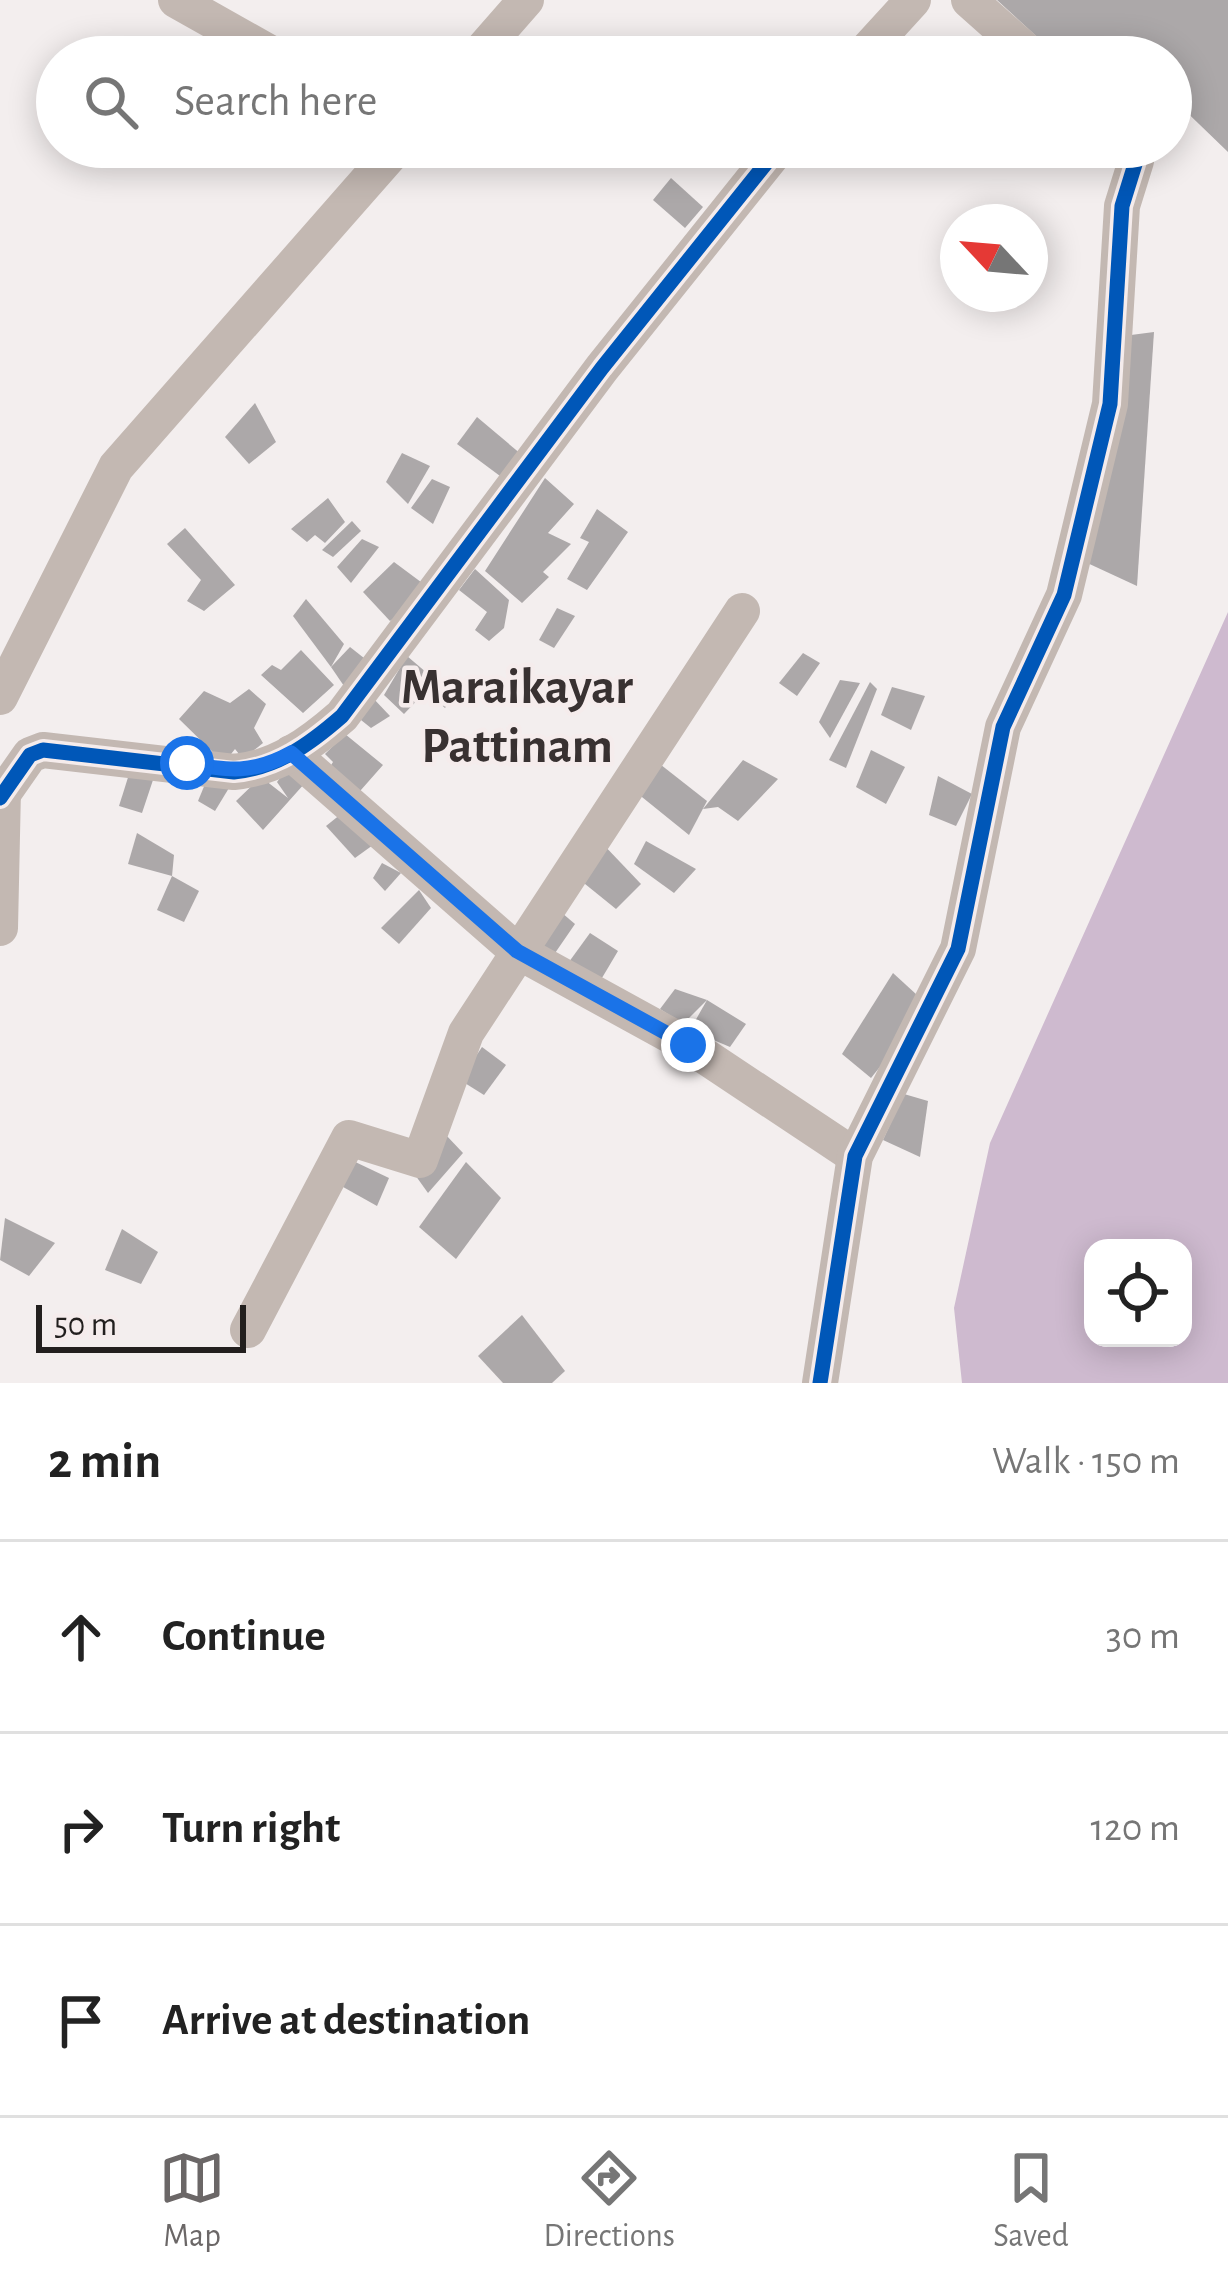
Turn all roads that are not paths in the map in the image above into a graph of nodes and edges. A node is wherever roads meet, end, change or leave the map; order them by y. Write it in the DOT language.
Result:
graph roads {
  1 [pos="176,0"];
  2 [pos="526,0"];
  3 [pos="913,0"];
  4 [pos="969,0"];
  5 [pos="240,36"];
  6 [pos="494,36"];
  7 [pos="880,36"];
  8 [pos="1010,36"];
  9 [pos="379,168"];
  10 [pos="762,168"];
  11 [pos="1134,168"];
  12 [pos="742,611"];
  13 [pos="0,697"];
  14 [pos="291,753"];
  15 [pos="2,794"];
  16 [pos="0,928"];
  17 [pos="517,951"];
  18 [pos="855,1156"];
  19 [pos="248,1330"];
  20 [pos="820,1383"];
  1 -- 5 [label="street"];
  2 -- 6 [label="street"];
  3 -- 7 [label="street"];
  4 -- 8 [label="street"];
  9 -- 13 [label="street"];
  10 -- 14 [label="street"];
  11 -- 18 [label="street"];
  12 -- 17 [label="street"];
  14 -- 15 [label="street"];
  14 -- 17 [label="street"];
  15 -- 16 [label="street"];
  17 -- 18 [label="street"];
  17 -- 19 [label="street"];
  18 -- 20 [label="street"];
}
